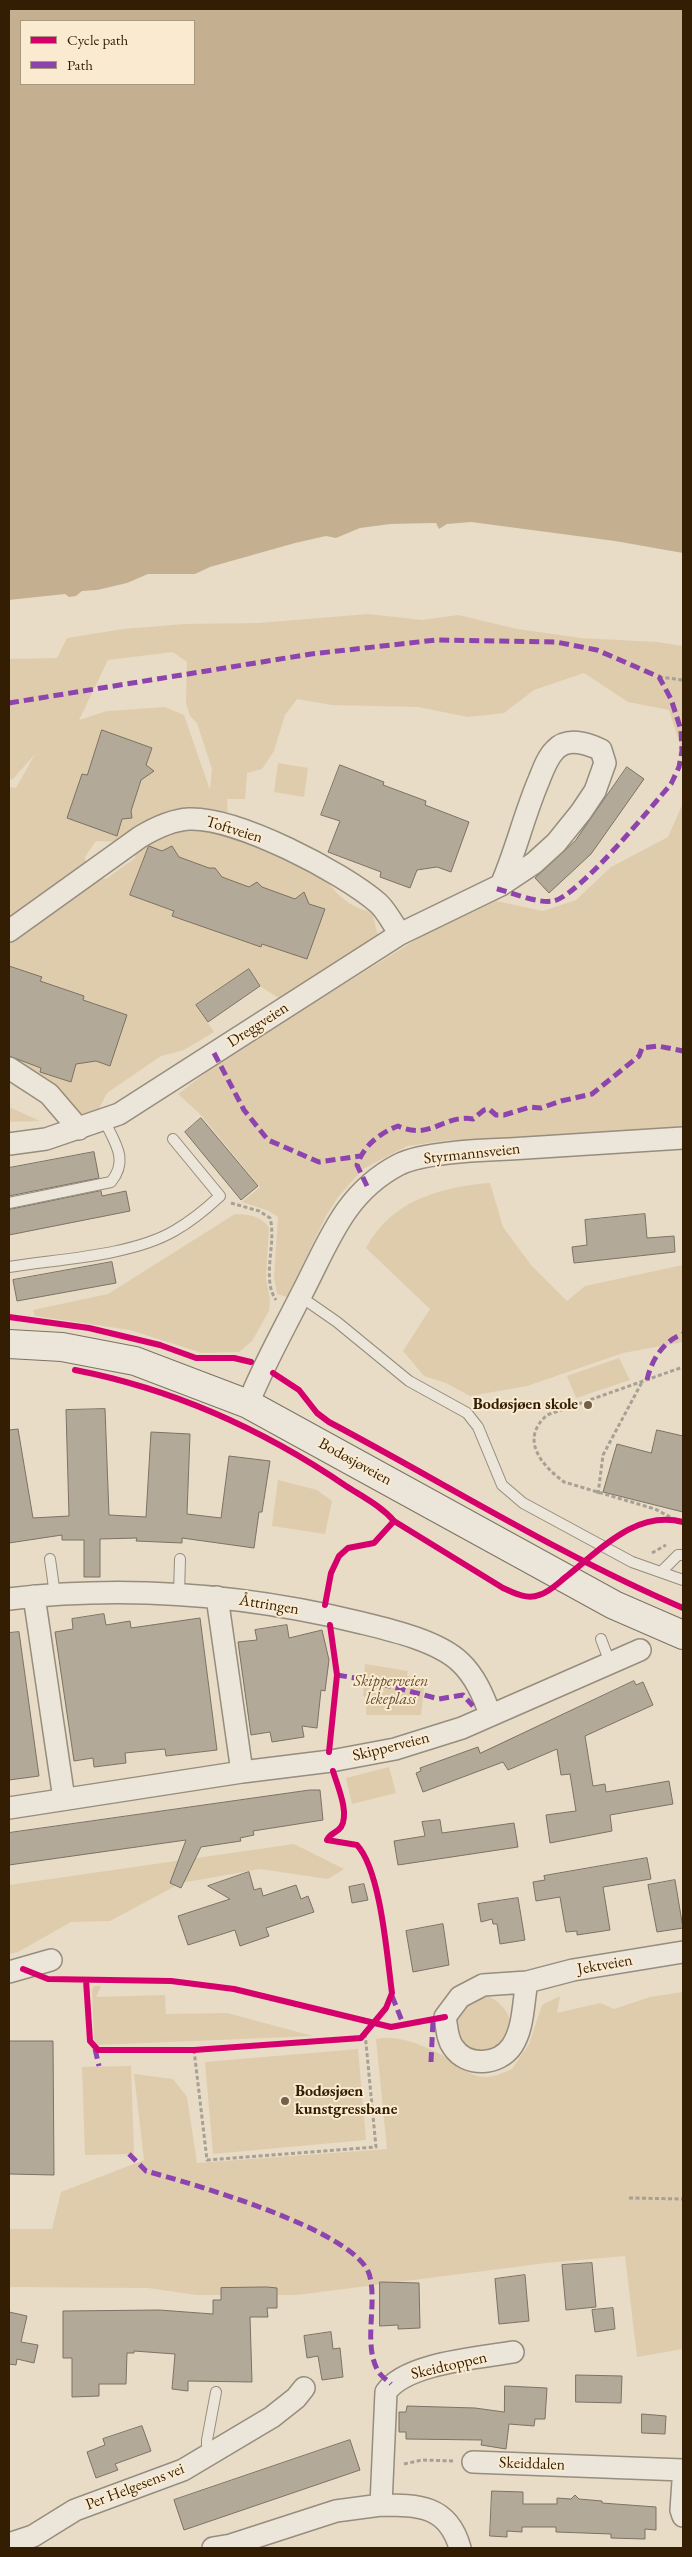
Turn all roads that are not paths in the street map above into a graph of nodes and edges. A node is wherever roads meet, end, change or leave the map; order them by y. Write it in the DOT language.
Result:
graph roads {
  1 [pos="501,884"];
  2 [pos="9,931"];
  3 [pos="400,934"];
  4 [pos="9,1068"];
  5 [pos="104,1120"];
  6 [pos="79,1128"];
  7 [pos="683,1138"];
  8 [pos="173,1139"];
  9 [pos="9,1144"];
  10 [pos="9,1204"];
  11 [pos="9,1267"];
  12 [pos="301,1297"];
  13 [pos="9,1344"];
  14 [pos="248,1404"];
  15 [pos="683,1555"];
  16 [pos="50,1559"];
  17 [pos="180,1559"];
  18 [pos="662,1571"];
  19 [pos="683,1580"];
  20 [pos="179,1594"];
  21 [pos="44,1595"];
  22 [pos="217,1597"];
  23 [pos="9,1599"];
  24 [pos="683,1636"];
  25 [pos="601,1639"];
  26 [pos="640,1650"];
  27 [pos="610,1663"];
  28 [pos="490,1714"];
  29 [pos="242,1772"];
  30 [pos="64,1799"];
  31 [pos="9,1808"];
  32 [pos="683,1952"];
  33 [pos="51,1960"];
  34 [pos="9,1972"];
  35 [pos="527,1982"];
  36 [pos="513,2352"];
  37 [pos="304,2388"];
  38 [pos="216,2392"];
  39 [pos="207,2456"];
  40 [pos="473,2462"];
  41 [pos="683,2470"];
  42 [pos="683,2481"];
  43 [pos="380,2505"];
  44 [pos="683,2516"];
  45 [pos="9,2544"];
  46 [pos="213,2548"];
  47 [pos="460,2548"];
  1 -- 1 [label="street, Dreggveien"];
  1 -- 3 [label="street, Dreggveien"];
  2 -- 3 [label="street, Toftveien"];
  3 -- 5 [label="street, Dreggveien"];
  4 -- 6 [label="street"];
  5 -- 6 [label="street, Dreggveien"];
  5 -- 10 [label="lane"];
  6 -- 9 [label="street, Dreggveien"];
  7 -- 12 [label="street, Styrmannsveien"];
  8 -- 11 [label="lane"];
  12 -- 14 [label="street, Styrmannsveien"];
  12 -- 18 [label="lane"];
  13 -- 14 [label="street, Bodøsjøveien"];
  14 -- 24 [label="street, Bodøsjøveien"];
  15 -- 18 [label="lane"];
  16 -- 21 [label="lane"];
  17 -- 20 [label="lane"];
  18 -- 19 [label="lane"];
  20 -- 21 [label="street, Åttringen"];
  20 -- 22 [label="street, Åttringen"];
  21 -- 23 [label="street, Åttringen"];
  21 -- 30 [label="street"];
  22 -- 28 [label="street, Åttringen"];
  22 -- 29 [label="street"];
  25 -- 27 [label="lane"];
  26 -- 27 [label="street, Skipperveien"];
  27 -- 28 [label="street, Skipperveien"];
  28 -- 29 [label="street, Skipperveien"];
  29 -- 30 [label="street, Skipperveien"];
  30 -- 31 [label="street, Skipperveien"];
  32 -- 35 [label="street, Jektveien"];
  33 -- 34 [label="street"];
  36 -- 43 [label="street, Skeidtoppen"];
  37 -- 39 [label="street, Per Helgesens vei"];
  38 -- 39 [label="lane"];
  39 -- 45 [label="street, Per Helgesens vei"];
  40 -- 41 [label="street, Skeiddalen"];
  42 -- 44 [label="street"];
  43 -- 46 [label="street"];
  43 -- 47 [label="street"];
}
